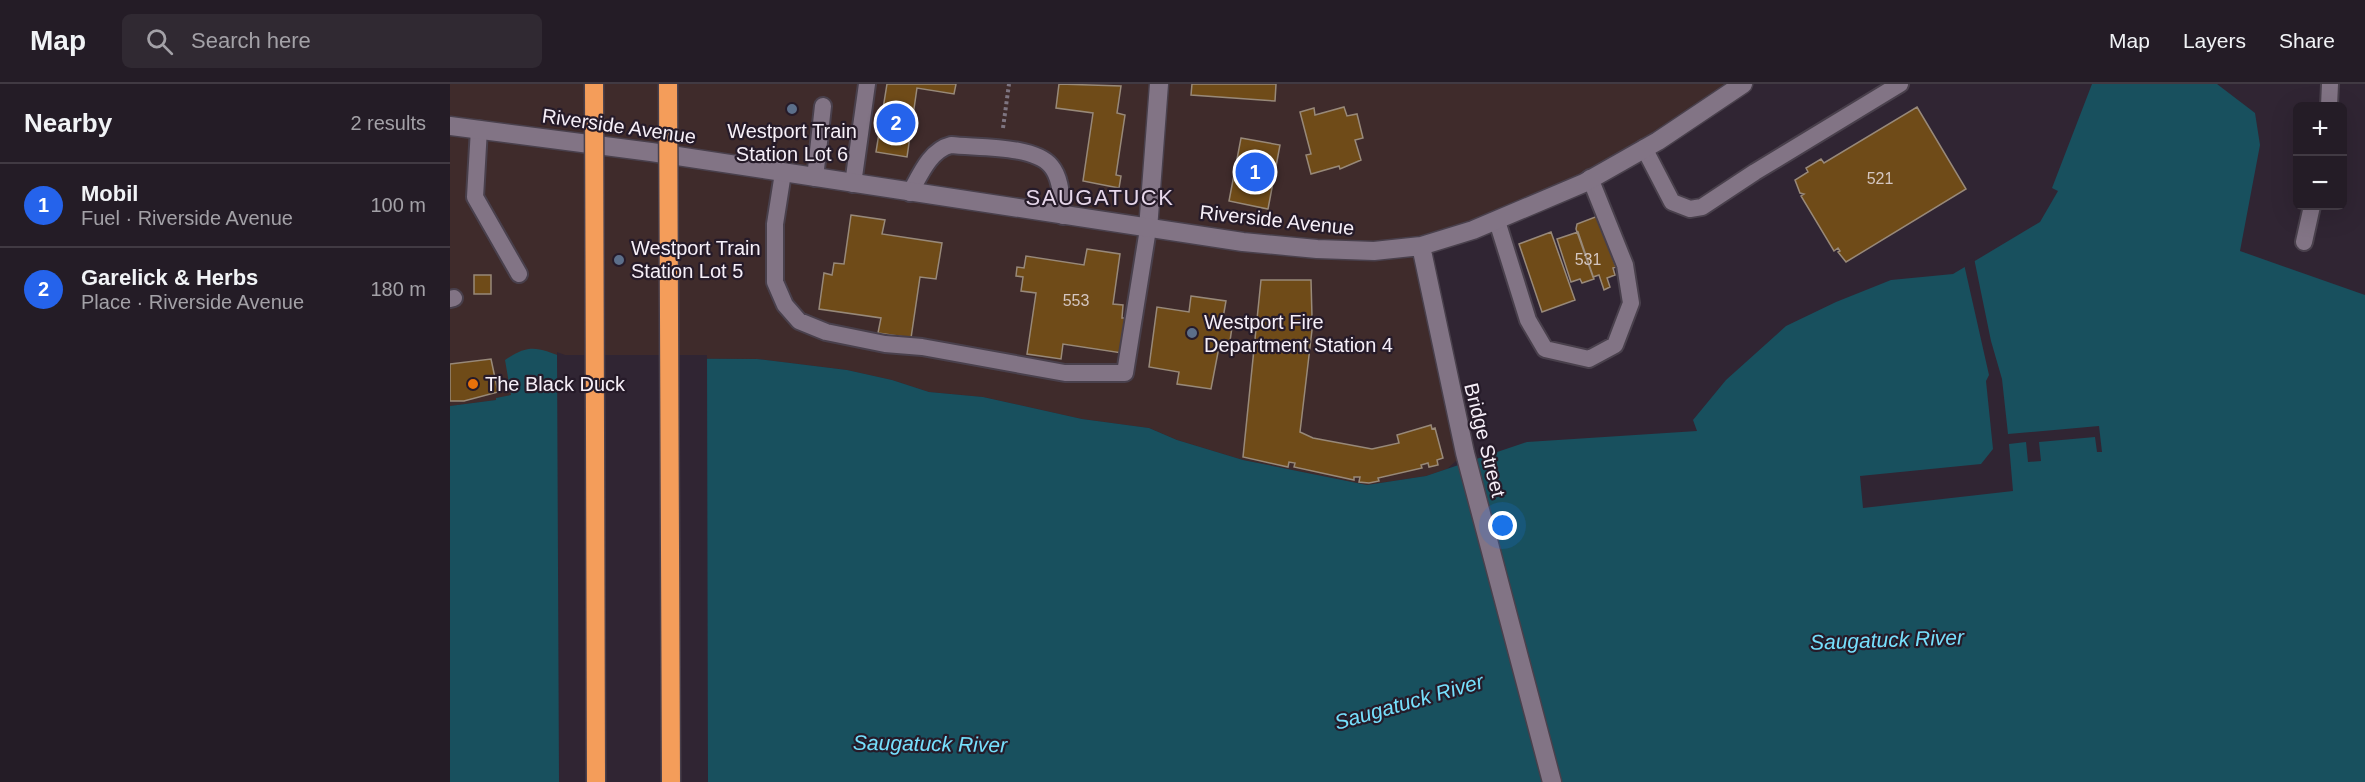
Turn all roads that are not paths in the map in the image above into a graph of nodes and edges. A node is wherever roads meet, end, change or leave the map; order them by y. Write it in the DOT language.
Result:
graph roads {
  1 [pos="594,84"];
  2 [pos="669,84"];
  3 [pos="867,84"];
  4 [pos="1159,84"];
  5 [pos="1743,84"];
  6 [pos="1900,84"];
  7 [pos="2330,84"];
  8 [pos="2329,102"];
  9 [pos="823,106"];
  10 [pos="450,126"];
  11 [pos="479,129"];
  12 [pos="1644,148"];
  13 [pos="783,173"];
  14 [pos="814,178"];
  15 [pos="1590,178"];
  16 [pos="853,184"];
  17 [pos="910,193"];
  18 [pos="2311,210"];
  19 [pos="1063,216"];
  20 [pos="1497,221"];
  21 [pos="1148,229"];
  22 [pos="2304,242"];
  23 [pos="1421,246"];
  24 [pos="519,274"];
  25 [pos="596,782"];
  26 [pos="671,782"];
  27 [pos="1552,782"];
  1 -- 25 [label="highway, bridge"];
  2 -- 26 [label="highway, bridge"];
  3 -- 16 [label="lane"];
  4 -- 21 [label="main road"];
  5 -- 12 [label="main road, Riverside Avenue"];
  6 -- 12 [label="lane"];
  7 -- 8 [label="lane"];
  9 -- 14 [label="lane"];
  10 -- 11 [label="main road, Riverside Avenue"];
  11 -- 13 [label="main road, Riverside Avenue"];
  11 -- 24 [label="lane"];
  12 -- 15 [label="main road, Riverside Avenue"];
  13 -- 14 [label="main road, Riverside Avenue"];
  13 -- 21 [label="lane"];
  14 -- 16 [label="main road, Riverside Avenue"];
  15 -- 20 [label="main road, Riverside Avenue"];
  15 -- 20 [label="lane"];
  16 -- 17 [label="main road, Riverside Avenue"];
  17 -- 19 [label="main road, Riverside Avenue"];
  17 -- 19 [label="lane"];
  18 -- 22 [label="lane"];
  19 -- 21 [label="main road, Riverside Avenue"];
  20 -- 23 [label="main road, Riverside Avenue"];
  21 -- 23 [label="main road, Riverside Avenue"];
  23 -- 27 [label="main road, Bridge Street"];
}
